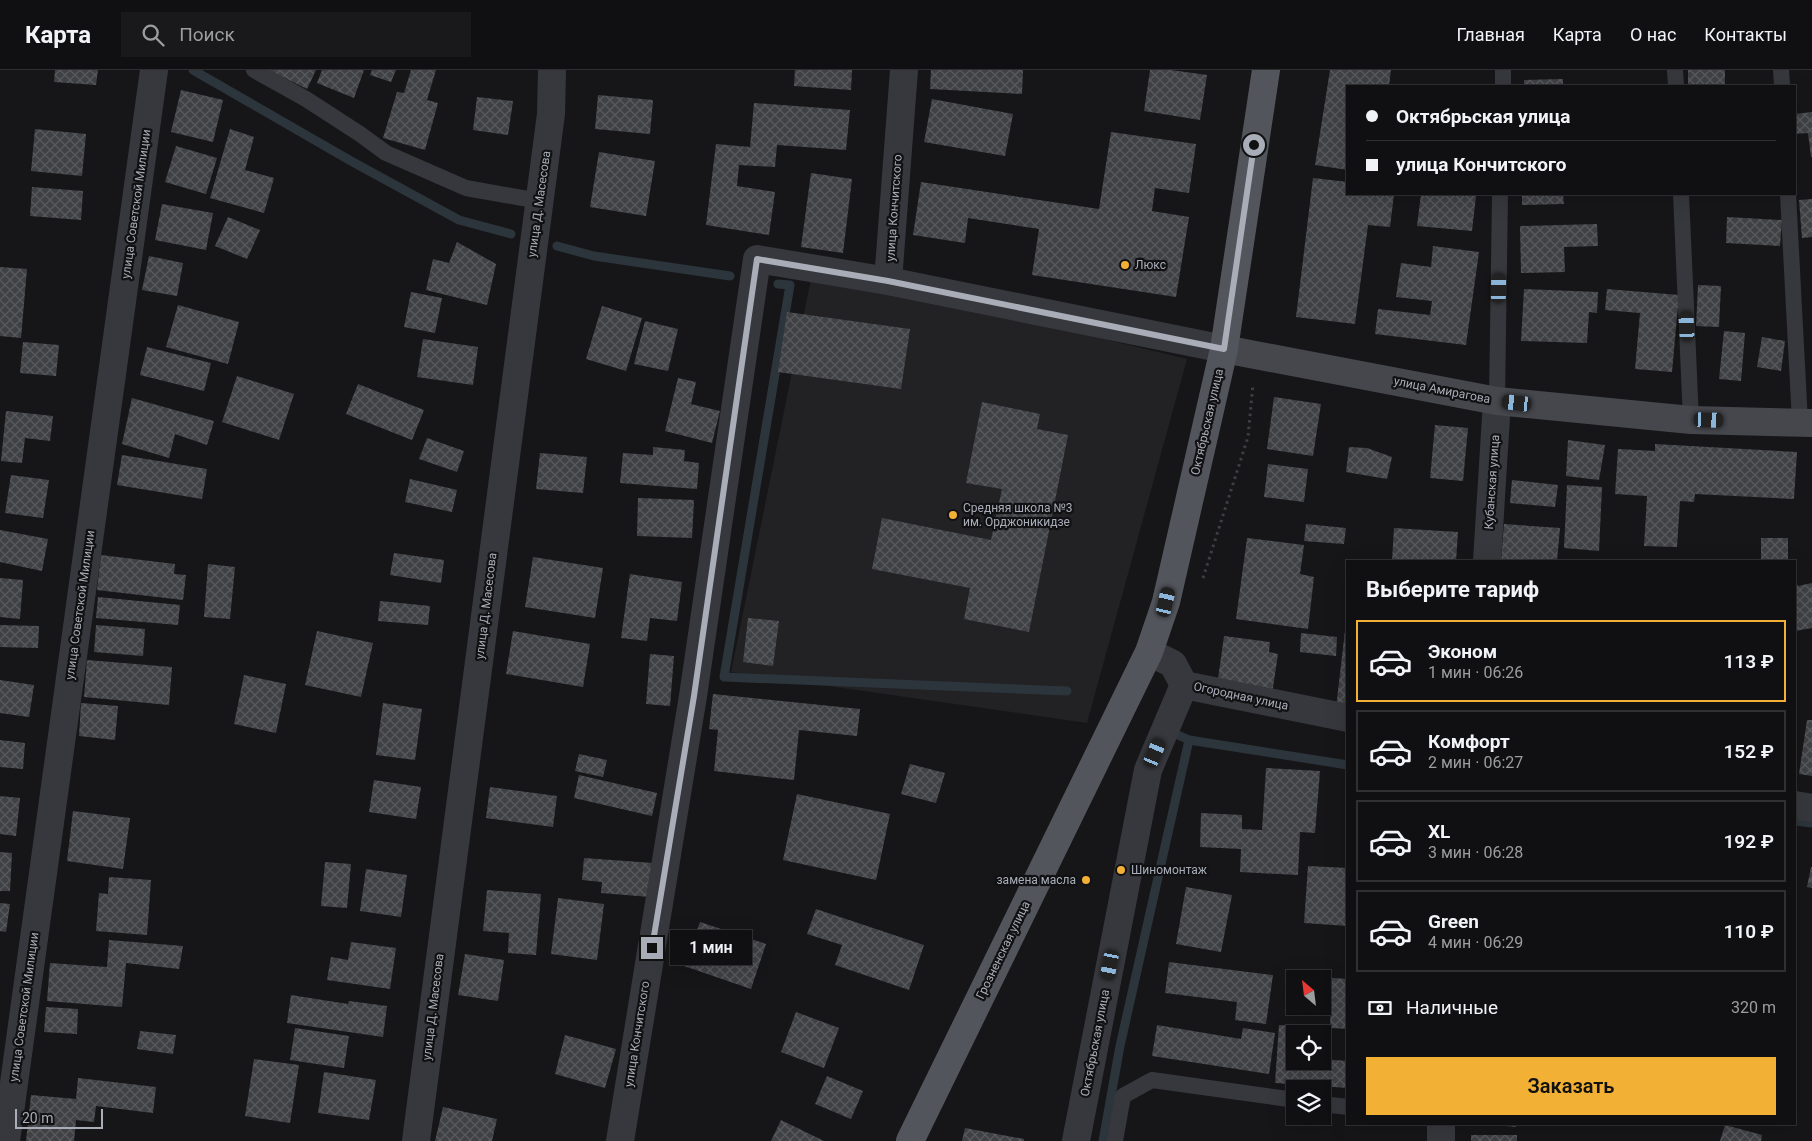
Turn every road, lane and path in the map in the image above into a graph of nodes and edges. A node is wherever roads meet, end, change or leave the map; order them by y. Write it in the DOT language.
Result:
graph roads {
  1 [pos="154,70"];
  2 [pos="254,70"];
  3 [pos="552,70"];
  4 [pos="904,70"];
  5 [pos="1266,70"];
  6 [pos="1503,70"];
  7 [pos="1675,70"];
  8 [pos="1781,70"];
  9 [pos="1503,85"];
  10 [pos="1676,85"];
  11 [pos="1782,85"];
  12 [pos="1500,195"];
  13 [pos="1681,195"];
  14 [pos="1788,195"];
  15 [pos="539,201"];
  16 [pos="888,281"];
  17 [pos="1224,349"];
  18 [pos="1497,401"];
  19 [pos="1691,420"];
  20 [pos="1806,422"];
  21 [pos="1487,560"];
  22 [pos="1149,652"];
  23 [pos="1184,685"];
  24 [pos="1346,718"];
  25 [pos="1796,805"];
  26 [pos="1812,808"];
  27 [pos="1286,1099"];
  28 [pos="1331,1105"];
  29 [pos="1346,1108"];
  30 [pos="1441,1125"];
  31 [pos="6,1141"];
  32 [pos="416,1141"];
  33 [pos="620,1141"];
  34 [pos="910,1141"];
  35 [pos="1076,1141"];
  36 [pos="1115,1141"];
  37 [pos="1441,1141"];
  1 -- 31 [label="street, улица Советской Милиции"];
  2 -- 15 [label="lane"];
  3 -- 15 [label="street, улица Д. Масесова"];
  4 -- 16 [label="street, улица Кончитского"];
  5 -- 17 [label="main road, Октябрьская улица"];
  6 -- 9 [label="lane"];
  7 -- 10 [label="lane"];
  8 -- 11 [label="lane"];
  12 -- 18 [label="lane, Кубанская улица"];
  13 -- 19 [label="lane"];
  14 -- 20 [label="lane"];
  15 -- 32 [label="street, улица Д. Масесова"];
  16 -- 17 [label="street"];
  16 -- 33 [label="street, улица Кончитского"];
  17 -- 18 [label="street, улица Амирагова"];
  17 -- 22 [label="main road, Октябрьская улица"];
  18 -- 19 [label="street, улица Амирагова"];
  18 -- 21 [label="street, Кубанская улица"];
  19 -- 20 [label="street, улица Амирагова"];
  22 -- 23 [label="street, Огородная улица"];
  22 -- 34 [label="main road, Грозненская улица"];
  23 -- 24 [label="street, Огородная улица"];
  23 -- 35 [label="street, Октябрьская улица"];
  25 -- 26 [label="street"];
  27 -- 36 [label="lane"];
  28 -- 29 [label="lane"];
  30 -- 37 [label="street"];
}
